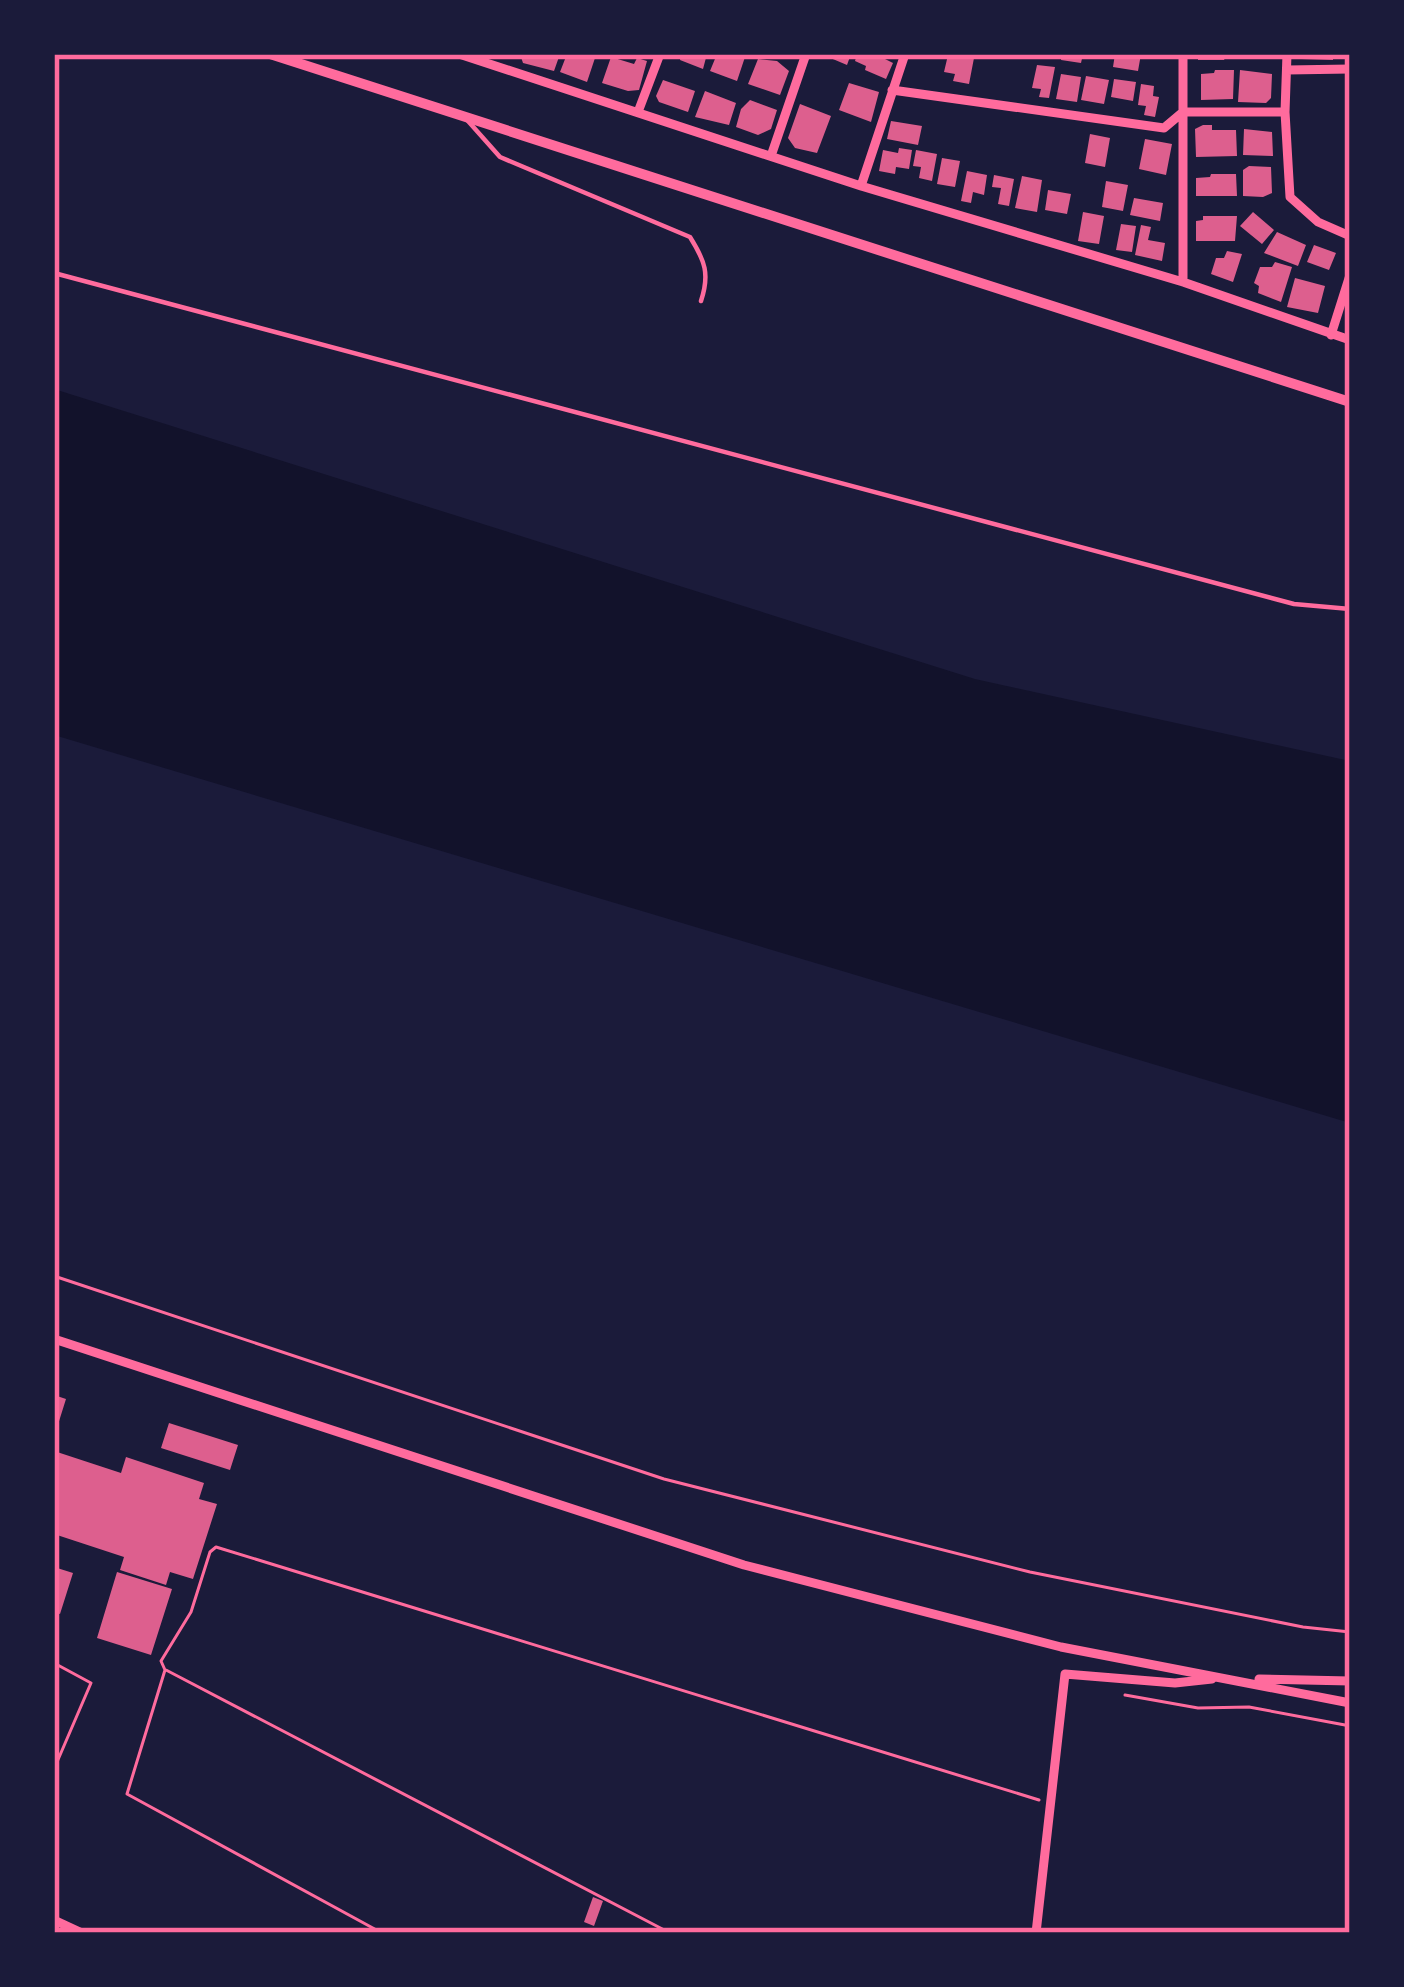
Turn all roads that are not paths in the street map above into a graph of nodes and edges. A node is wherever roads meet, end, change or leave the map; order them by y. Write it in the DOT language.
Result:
graph roads {
  1 [pos="271,54"];
  2 [pos="459,54"];
  3 [pos="660,54"];
  4 [pos="806,54"];
  5 [pos="905,54"];
  6 [pos="1183,54"];
  7 [pos="1287,54"];
  8 [pos="1350,69"];
  9 [pos="1288,70"];
  10 [pos="892,90"];
  11 [pos="638,112"];
  12 [pos="1183,112"];
  13 [pos="1285,112"];
  14 [pos="464,116"];
  15 [pos="771,156"];
  16 [pos="861,187"];
  17 [pos="1350,236"];
  18 [pos="54,273"];
  19 [pos="1350,275"];
  20 [pos="1183,282"];
  21 [pos="701,301"];
  22 [pos="1330,335"];
  23 [pos="1350,340"];
  24 [pos="1350,402"];
  25 [pos="1350,609"];
  26 [pos="54,1339"];
  27 [pos="1228,1678"];
  28 [pos="1350,1682"];
  29 [pos="1350,1703"];
  30 [pos="54,1920"];
  31 [pos="82,1933"];
  32 [pos="1036,1933"];
  1 -- 14 [label="street"];
  2 -- 11 [label="street"];
  3 -- 11 [label="street"];
  4 -- 15 [label="street"];
  5 -- 10 [label="street"];
  6 -- 12 [label="street"];
  7 -- 9 [label="street"];
  8 -- 9 [label="street"];
  9 -- 13 [label="street"];
  10 -- 12 [label="street"];
  10 -- 16 [label="street"];
  11 -- 15 [label="street"];
  12 -- 13 [label="street"];
  12 -- 20 [label="street"];
  13 -- 17 [label="street"];
  14 -- 21 [label="lane"];
  14 -- 24 [label="street"];
  15 -- 16 [label="street"];
  16 -- 20 [label="street"];
  18 -- 25 [label="lane"];
  19 -- 22 [label="street"];
  20 -- 22 [label="street"];
  22 -- 23 [label="street"];
  26 -- 27 [label="street"];
  27 -- 28 [label="street"];
  27 -- 29 [label="street"];
  27 -- 32 [label="street"];
  30 -- 31 [label="street"];
}
